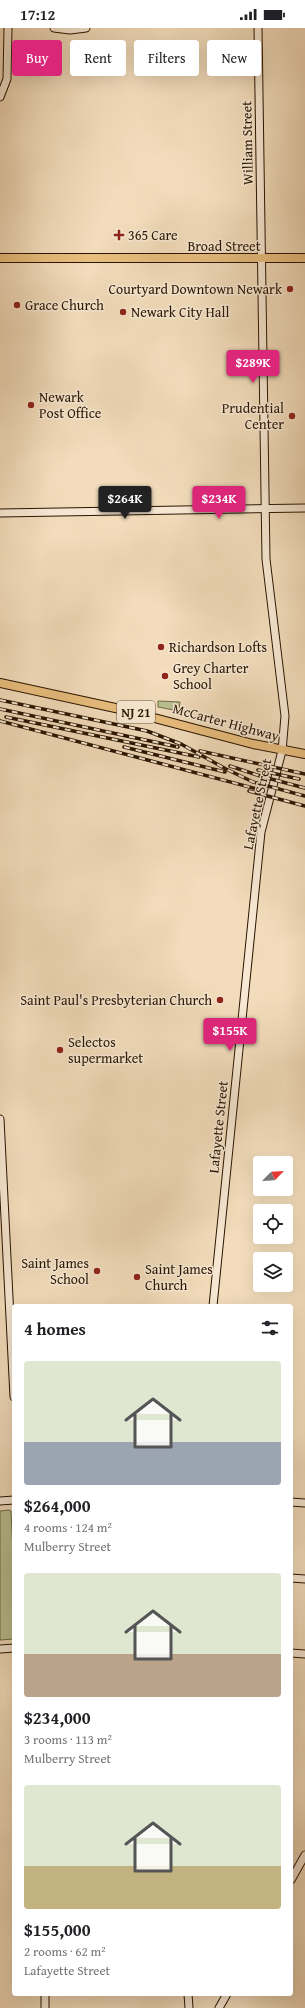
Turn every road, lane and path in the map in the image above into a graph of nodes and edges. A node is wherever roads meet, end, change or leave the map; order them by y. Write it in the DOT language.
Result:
graph roads {
  1 [pos="8,28"];
  2 [pos="54,28"];
  3 [pos="86,28"];
  4 [pos="258,28"];
  5 [pos="0,97"];
  6 [pos="0,258"];
  7 [pos="305,258"];
  8 [pos="262,259"];
  9 [pos="305,508"];
  10 [pos="265,510"];
  11 [pos="0,513"];
  12 [pos="0,683"];
  13 [pos="282,751"];
  14 [pos="305,754"];
  15 [pos="0,1119"];
  16 [pos="213,1304"];
  17 [pos="12,1357"];
  18 [pos="12,1500"];
  19 [pos="0,1501"];
  20 [pos="293,1502"];
  21 [pos="305,1502"];
  22 [pos="293,1578"];
  23 [pos="305,1579"];
  24 [pos="12,1648"];
  25 [pos="0,1649"];
  26 [pos="293,1653"];
  27 [pos="305,1654"];
  28 [pos="305,1855"];
  29 [pos="293,1876"];
  30 [pos="45,1996"];
  31 [pos="188,1996"];
  32 [pos="226,1996"];
  33 [pos="45,2008"];
  34 [pos="189,2008"];
  35 [pos="219,2008"];
  1 -- 5 [label="street"];
  2 -- 3 [label="street"];
  4 -- 8 [label="street, William Street"];
  6 -- 8 [label="main road, Broad Street"];
  7 -- 8 [label="main road, Broad Street"];
  8 -- 10 [label="street, Lafayette Street"];
  9 -- 10 [label="street"];
  10 -- 11 [label="street"];
  10 -- 13 [label="street, Lafayette Street"];
  12 -- 13 [label="main road, McCarter Highway / NJ 21"];
  13 -- 14 [label="main road, McCarter Highway / NJ 21"];
  13 -- 16 [label="street, Lafayette Street"];
  15 -- 17 [label="street"];
  18 -- 19 [label="street"];
  20 -- 21 [label="street"];
  22 -- 23 [label="street"];
  24 -- 25 [label="street"];
  26 -- 27 [label="street"];
  28 -- 29 [label="street"];
  30 -- 33 [label="street"];
  31 -- 34 [label="street"];
  32 -- 35 [label="street"];
}
